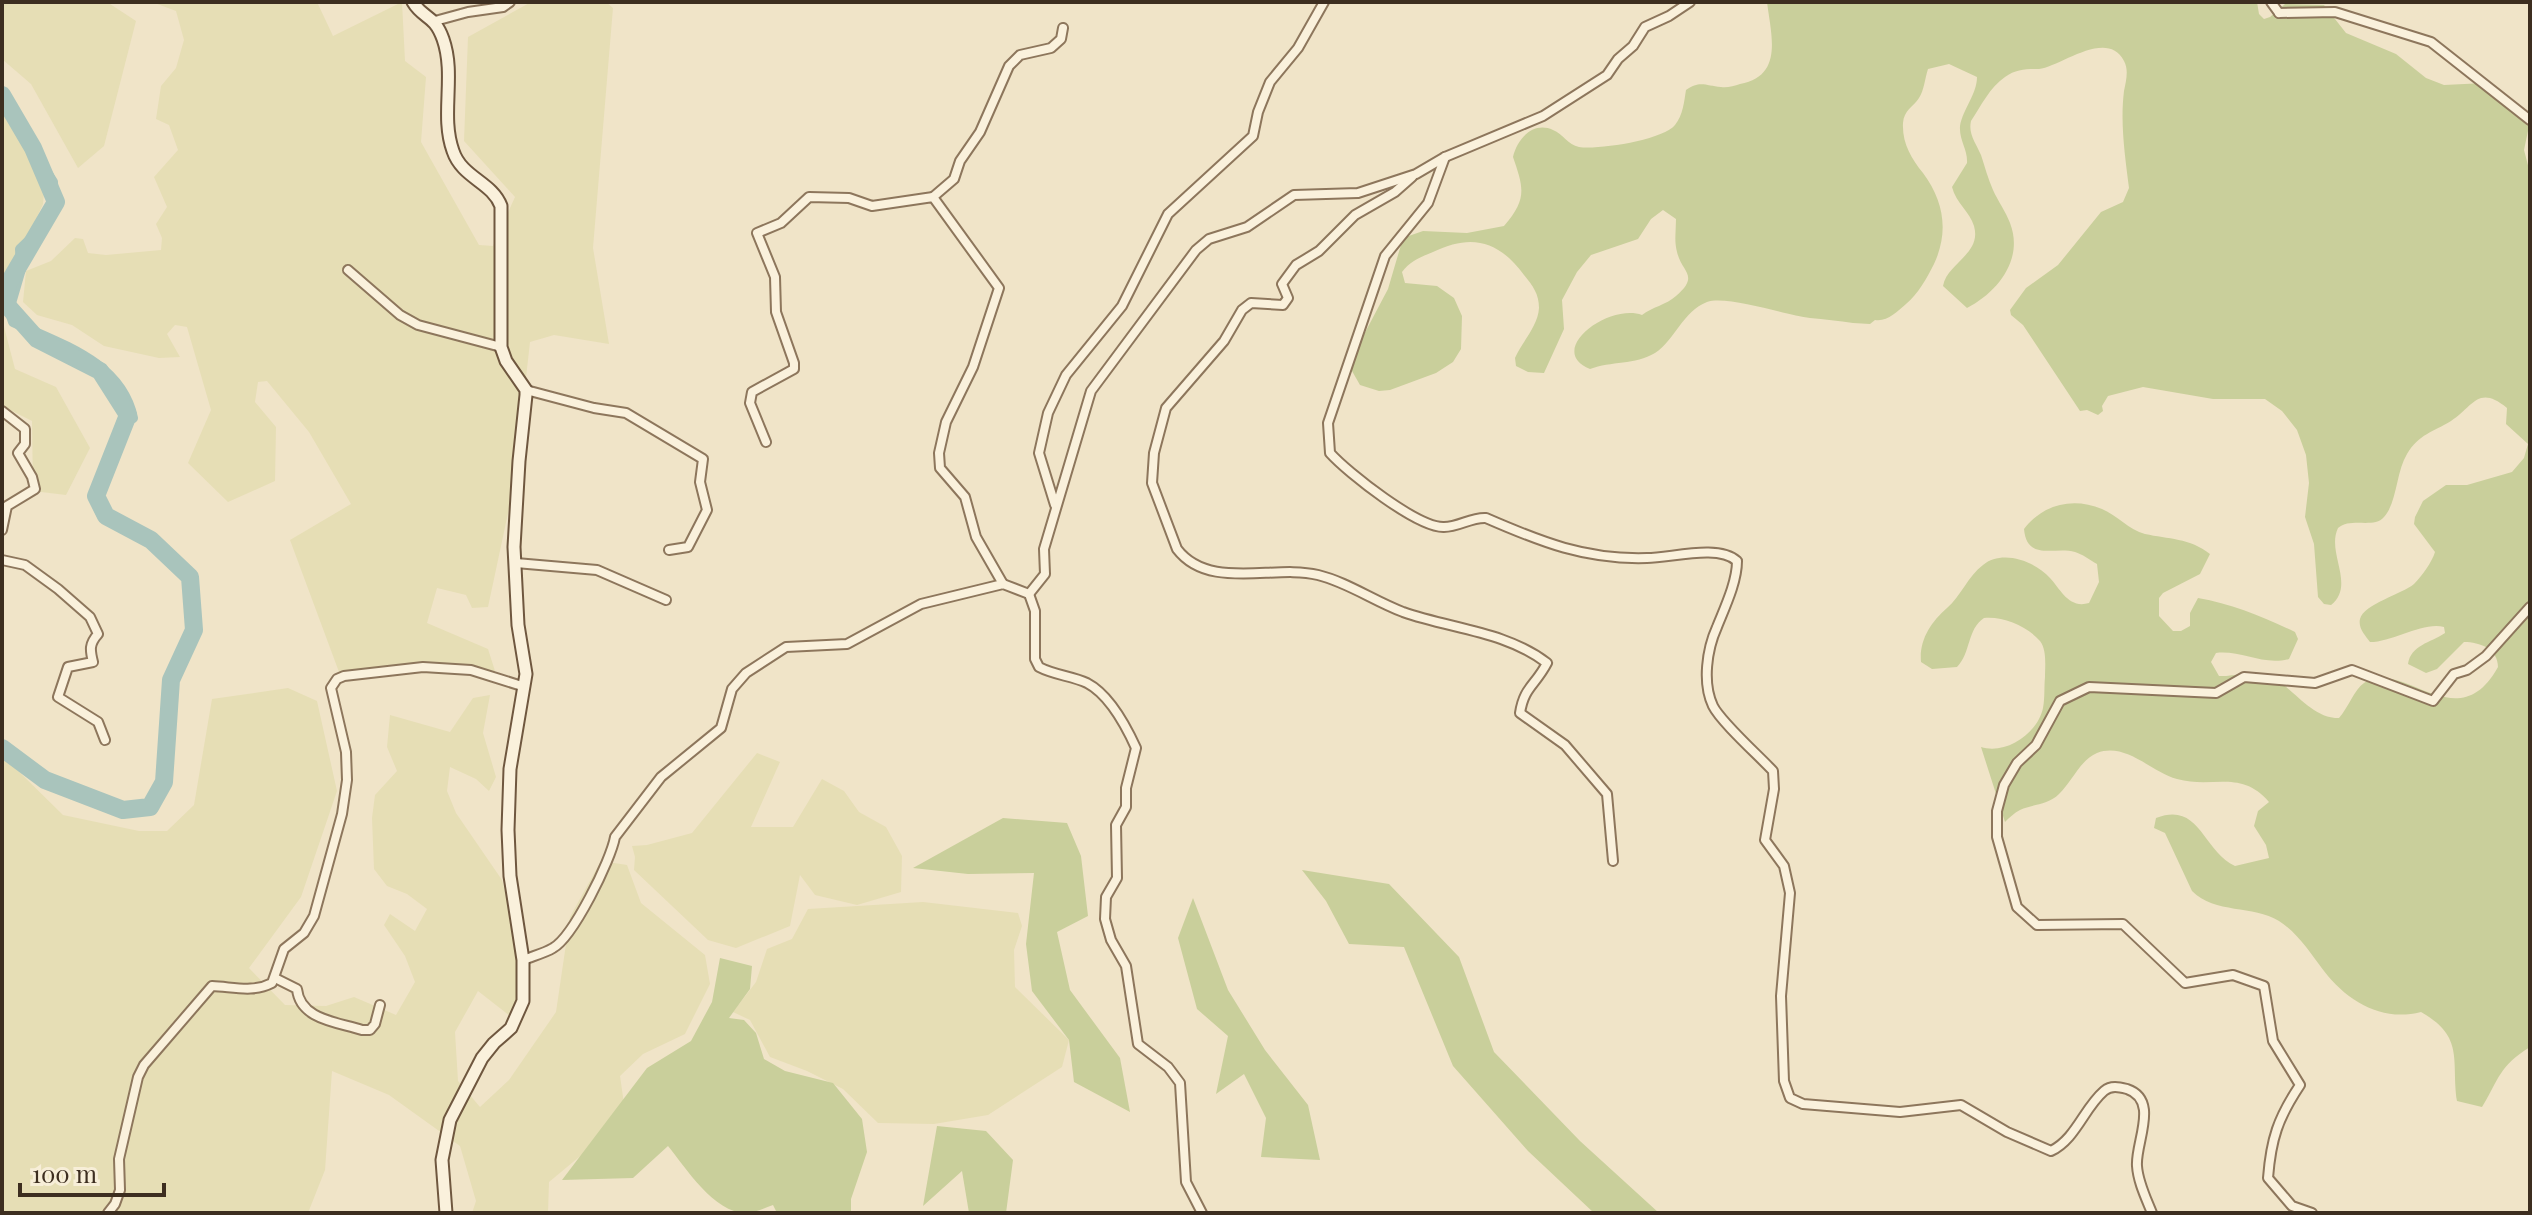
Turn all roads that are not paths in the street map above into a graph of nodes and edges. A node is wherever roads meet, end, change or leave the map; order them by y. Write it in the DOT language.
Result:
graph roads {
  1 [pos="413,2"];
  2 [pos="510,2"];
  3 [pos="1324,2"];
  4 [pos="1690,2"];
  5 [pos="2271,2"];
  6 [pos="2280,2"];
  7 [pos="2279,13"];
  8 [pos="435,21"];
  9 [pos="1063,28"];
  10 [pos="2530,120"];
  11 [pos="1445,157"];
  12 [pos="1416,174"];
  13 [pos="933,197"];
  14 [pos="348,270"];
  15 [pos="501,347"];
  16 [pos="526,390"];
  17 [pos="2,411"];
  18 [pos="766,442"];
  19 [pos="1056,506"];
  20 [pos="2,530"];
  21 [pos="669,550"];
  22 [pos="2,560"];
  23 [pos="516,563"];
  24 [pos="1003,584"];
  25 [pos="1029,594"];
  26 [pos="666,600"];
  27 [pos="2530,607"];
  28 [pos="525,687"];
  29 [pos="105,740"];
  30 [pos="1613,861"];
  31 [pos="523,960"];
  32 [pos="275,978"];
  33 [pos="380,1005"];
  34 [pos="108,1213"];
  35 [pos="446,1213"];
  36 [pos="1202,1213"];
  37 [pos="2152,1213"];
  38 [pos="2312,1213"];
  1 -- 8 [label="street"];
  2 -- 8 [label="street"];
  3 -- 19 [label="street"];
  4 -- 11 [label="street"];
  5 -- 7 [label="street"];
  6 -- 7 [label="street"];
  7 -- 10 [label="street"];
  8 -- 15 [label="street"];
  9 -- 13 [label="street"];
  11 -- 12 [label="street"];
  11 -- 37 [label="street"];
  12 -- 19 [label="street"];
  12 -- 30 [label="street"];
  13 -- 18 [label="street"];
  13 -- 24 [label="street"];
  14 -- 15 [label="street"];
  15 -- 16 [label="street"];
  16 -- 21 [label="street"];
  16 -- 23 [label="street"];
  17 -- 20 [label="street"];
  19 -- 25 [label="street"];
  22 -- 29 [label="street"];
  23 -- 26 [label="street"];
  23 -- 28 [label="street"];
  24 -- 25 [label="street"];
  24 -- 31 [label="street"];
  25 -- 36 [label="street"];
  27 -- 38 [label="street"];
  28 -- 31 [label="street"];
  28 -- 32 [label="street"];
  31 -- 35 [label="street"];
  32 -- 33 [label="street"];
  32 -- 34 [label="street"];
}
